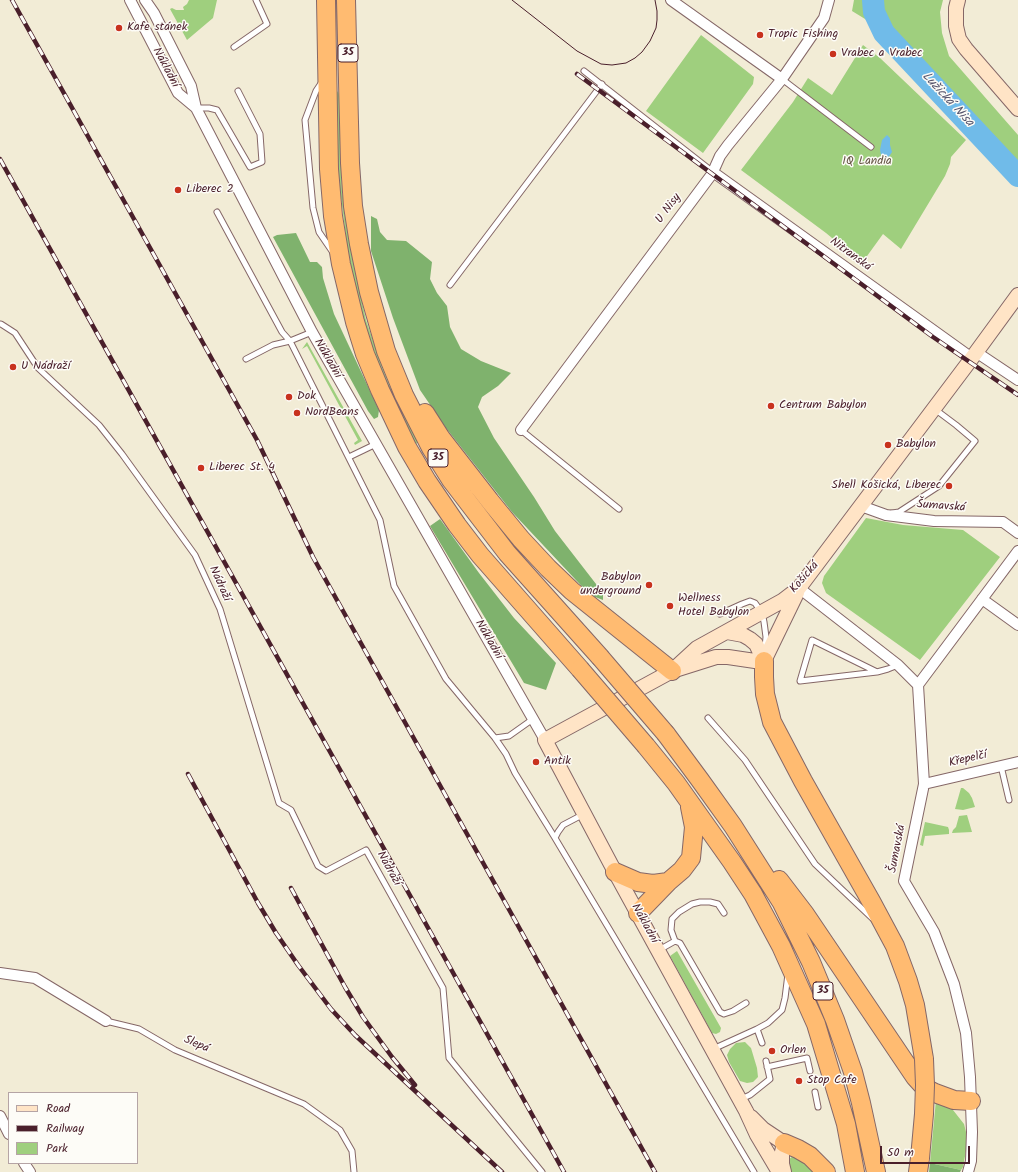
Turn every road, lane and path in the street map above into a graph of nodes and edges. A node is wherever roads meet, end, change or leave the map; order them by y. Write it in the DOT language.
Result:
graph roads {
  1 [pos="145,0"];
  2 [pos="154,0"];
  3 [pos="256,0"];
  4 [pos="326,0"];
  5 [pos="346,0"];
  6 [pos="671,0"];
  7 [pos="829,0"];
  8 [pos="958,0"];
  9 [pos="132,3"];
  10 [pos="154,13"];
  11 [pos="234,47"];
  12 [pos="584,71"];
  13 [pos="782,79"];
  14 [pos="602,84"];
  15 [pos="238,92"];
  16 [pos="196,108"];
  17 [pos="1018,109"];
  18 [pos="871,147"];
  19 [pos="713,172"];
  20 [pos="217,212"];
  21 [pos="450,285"];
  22 [pos="1018,295"];
  23 [pos="0,324"];
  24 [pos="378,326"];
  25 [pos="312,332"];
  26 [pos="290,341"];
  27 [pos="974,355"];
  28 [pos="246,359"];
  29 [pos="1018,380"];
  30 [pos="934,408"];
  31 [pos="521,430"];
  32 [pos="376,444"];
  33 [pos="349,457"];
  34 [pos="861,506"];
  35 [pos="619,509"];
  36 [pos="886,515"];
  37 [pos="1018,533"];
  38 [pos="1018,551"];
  39 [pos="799,588"];
  40 [pos="982,600"];
  41 [pos="762,613"];
  42 [pos="720,614"];
  43 [pos="1018,625"];
  44 [pos="727,632"];
  45 [pos="764,661"];
  46 [pos="898,665"];
  47 [pos="672,671"];
  48 [pos="877,672"];
  49 [pos="918,685"];
  50 [pos="533,718"];
  51 [pos="708,718"];
  52 [pos="495,738"];
  53 [pos="545,740"];
  54 [pos="1018,762"];
  55 [pos="1000,766"];
  56 [pos="924,784"];
  57 [pos="688,800"];
  58 [pos="1010,800"];
  59 [pos="584,814"];
  60 [pos="733,826"];
  61 [pos="556,838"];
  62 [pos="615,872"];
  63 [pos="668,882"];
  64 [pos="638,913"];
  65 [pos="724,913"];
  66 [pos="888,934"];
  67 [pos="675,941"];
  68 [pos="658,950"];
  69 [pos="789,965"];
  70 [pos="0,973"];
  71 [pos="746,1003"];
  72 [pos="106,1021"];
  73 [pos="757,1029"];
  74 [pos="762,1043"];
  75 [pos="712,1049"];
  76 [pos="810,1071"];
  77 [pos="815,1092"];
  78 [pos="971,1102"];
  79 [pos="743,1105"];
  80 [pos="818,1106"];
  81 [pos="0,1116"];
  82 [pos="8,1132"];
  83 [pos="784,1143"];
  84 [pos="919,1165"];
  85 [pos="354,1172"];
  86 [pos="542,1172"];
  87 [pos="754,1172"];
  88 [pos="779,1172"];
  89 [pos="784,1172"];
  90 [pos="826,1172"];
  91 [pos="855,1172"];
  92 [pos="876,1172"];
  93 [pos="968,1172"];
  1 -- 10 [label="street, Nákladní"];
  2 -- 10 [label="street"];
  3 -- 11 [label="lane"];
  4 -- 57 [label="highway, 35, bridge"];
  5 -- 24 [label="highway, 35"];
  6 -- 13 [label="street"];
  7 -- 13 [label="street, U Nisy"];
  8 -- 17 [label="street"];
  9 -- 16 [label="street, Nákladní"];
  10 -- 16 [label="street, Nákladní"];
  12 -- 14 [label="lane"];
  13 -- 18 [label="lane"];
  13 -- 19 [label="street, U Nisy"];
  14 -- 19 [label="lane"];
  14 -- 21 [label="lane"];
  15 -- 16 [label="lane"];
  16 -- 25 [label="street, Nákladní"];
  19 -- 27 [label="street, Nitranská"];
  19 -- 31 [label="street, U Nisy"];
  20 -- 26 [label="lane"];
  22 -- 27 [label="street, Košická"];
  23 -- 86 [label="lane, Nádraží"];
  24 -- 47 [label="highway"];
  24 -- 60 [label="highway, 35, bridge"];
  25 -- 26 [label="lane"];
  25 -- 32 [label="street, Nákladní"];
  26 -- 28 [label="lane"];
  26 -- 33 [label="lane"];
  27 -- 29 [label="street"];
  27 -- 30 [label="street, Košická"];
  30 -- 34 [label="street, Košická"];
  30 -- 36 [label="lane"];
  31 -- 35 [label="lane"];
  32 -- 33 [label="lane"];
  32 -- 50 [label="street, Nákladní"];
  33 -- 52 [label="lane"];
  34 -- 36 [label="street, Šumavská"];
  34 -- 39 [label="street, Košická"];
  36 -- 37 [label="street, Šumavská"];
  38 -- 40 [label="street"];
  39 -- 41 [label="street, Košická"];
  39 -- 45 [label="street"];
  39 -- 46 [label="street"];
  40 -- 43 [label="street"];
  40 -- 49 [label="street"];
  41 -- 42 [label="lane"];
  41 -- 44 [label="street, Košická"];
  41 -- 45 [label="lane"];
  44 -- 45 [label="street"];
  44 -- 47 [label="street, Košická"];
  45 -- 47 [label="street"];
  45 -- 66 [label="highway"];
  46 -- 48 [label="lane"];
  46 -- 49 [label="street"];
  47 -- 53 [label="street, Košická"];
  48 -- 48 [label="lane"];
  49 -- 56 [label="street, Šumavská"];
  50 -- 52 [label="lane"];
  50 -- 53 [label="street, Nákladní"];
  51 -- 66 [label="lane"];
  52 -- 61 [label="lane"];
  53 -- 59 [label="street, Nákladní"];
  54 -- 55 [label="street, Křepelčí"];
  55 -- 56 [label="street, Křepelčí"];
  55 -- 58 [label="lane"];
  56 -- 78 [label="street, Šumavská"];
  57 -- 63 [label="highway"];
  57 -- 69 [label="highway, 35"];
  59 -- 61 [label="lane"];
  59 -- 62 [label="street, Nákladní"];
  60 -- 78 [label="highway"];
  60 -- 92 [label="highway, 35"];
  61 -- 87 [label="lane"];
  62 -- 63 [label="highway"];
  62 -- 64 [label="street, Nákladní"];
  63 -- 64 [label="highway"];
  64 -- 68 [label="street, Nákladní"];
  65 -- 67 [label="lane"];
  66 -- 84 [label="highway, bridge"];
  67 -- 68 [label="lane"];
  67 -- 71 [label="lane"];
  68 -- 75 [label="street, Nákladní"];
  69 -- 73 [label="lane"];
  69 -- 91 [label="highway, 35"];
  70 -- 72 [label="street, Slepá"];
  72 -- 85 [label="lane, Slepá"];
  73 -- 74 [label="lane"];
  73 -- 75 [label="lane"];
  75 -- 79 [label="street, Nákladní"];
  76 -- 79 [label="lane"];
  77 -- 80 [label="lane"];
  78 -- 93 [label="street, Šumavská"];
  79 -- 83 [label="street"];
  79 -- 88 [label="street, Nákladní"];
  81 -- 82 [label="street"];
  83 -- 89 [label="street"];
  83 -- 90 [label="highway"];
}
